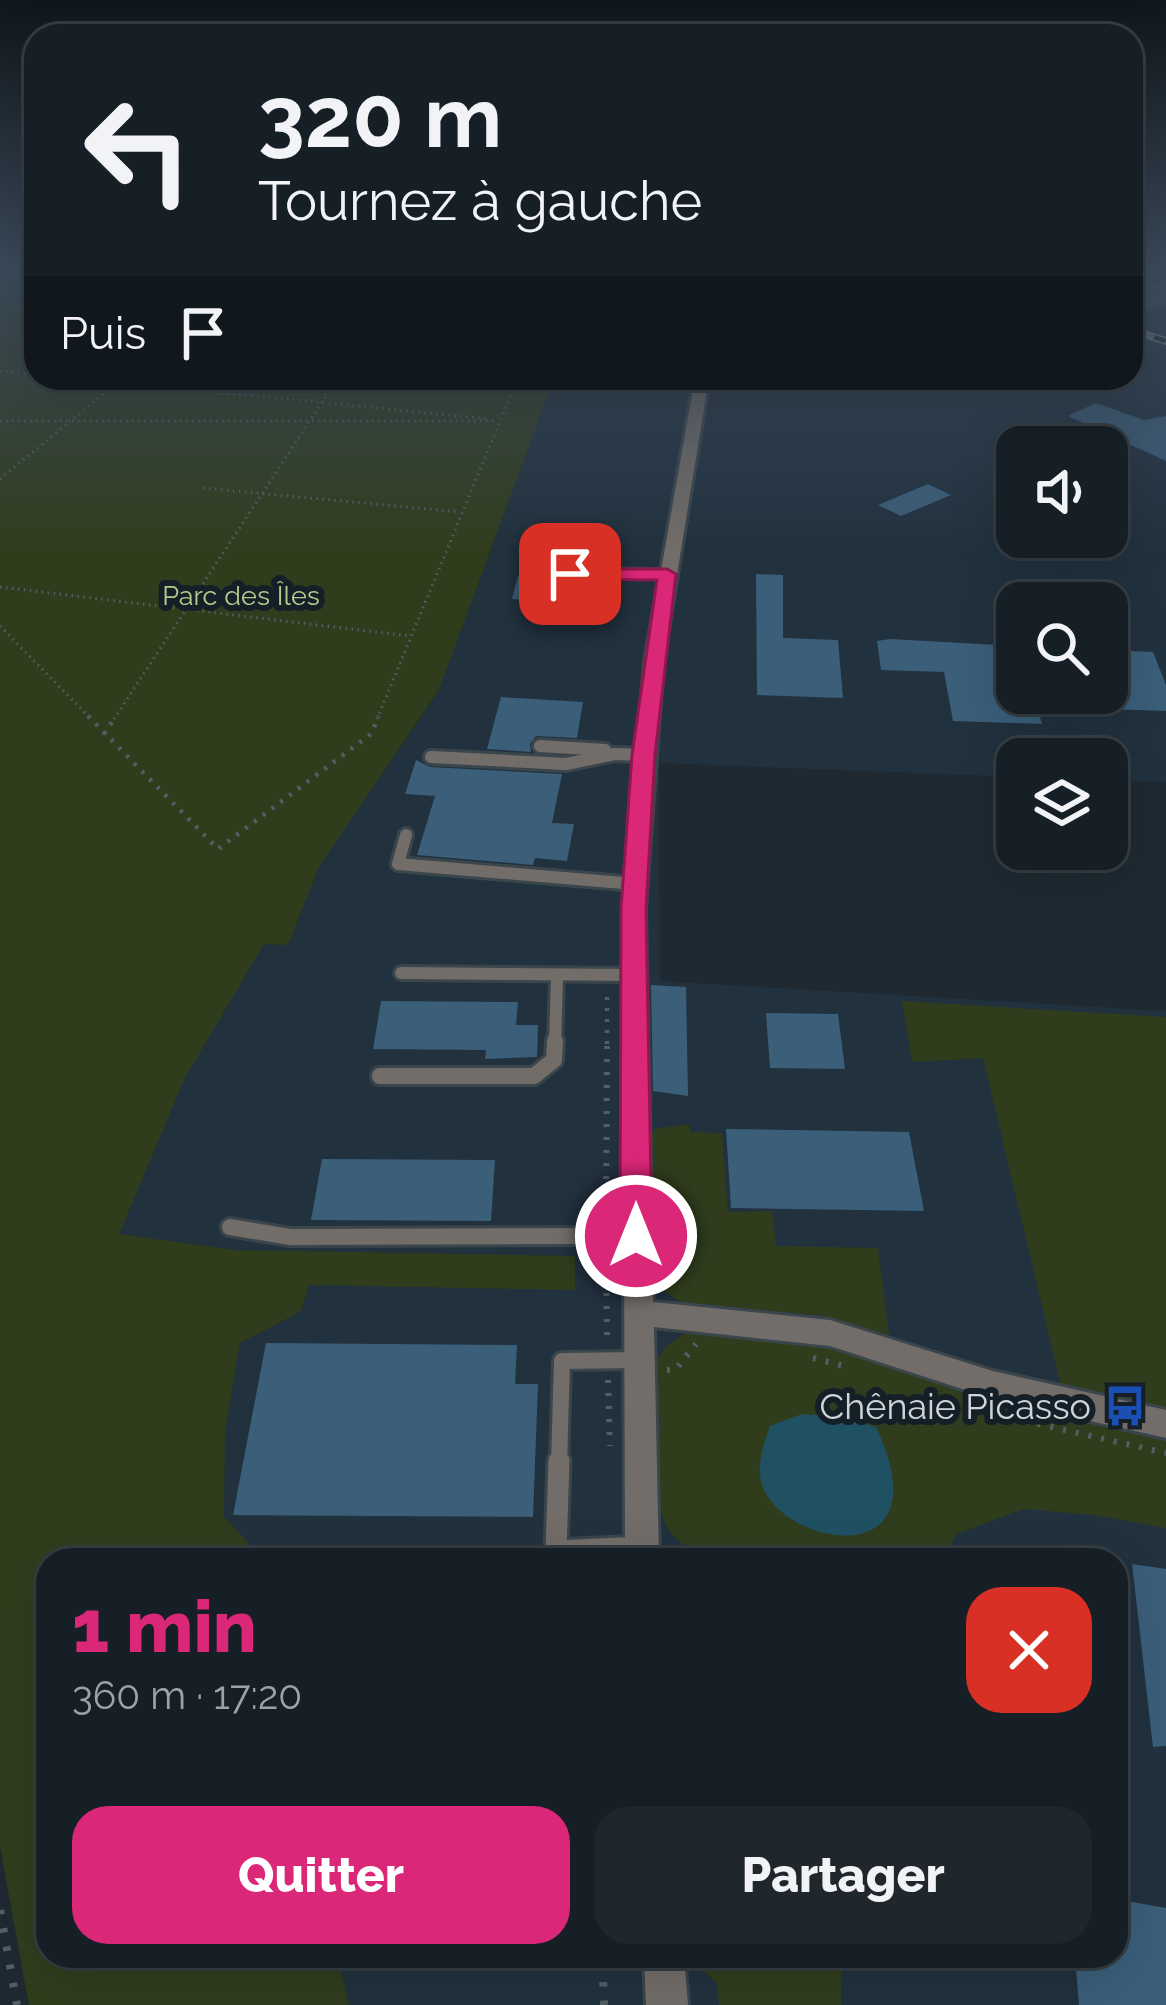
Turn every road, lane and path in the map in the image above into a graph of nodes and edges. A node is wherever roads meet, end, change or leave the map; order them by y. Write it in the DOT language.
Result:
graph roads {
  1 [pos="109,390"];
  2 [pos="211,390"];
  3 [pos="329,390"];
  4 [pos="513,390"];
  5 [pos="700,390"];
  6 [pos="320,402"];
  7 [pos="0,421"];
  8 [pos="70,421"];
  9 [pos="500,421"];
  10 [pos="310,422"];
  11 [pos="0,478"];
  12 [pos="203,488"];
  13 [pos="265,493"];
  14 [pos="462,512"];
  15 [pos="536,573"];
  16 [pos="667,574"];
  17 [pos="0,586"];
  18 [pos="182,609"];
  19 [pos="0,626"];
  20 [pos="410,636"];
  21 [pos="104,734"];
  22 [pos="540,746"];
  23 [pos="615,754"];
  24 [pos="644,755"];
  25 [pos="431,757"];
  26 [pos="406,835"];
  27 [pos="635,884"];
  28 [pos="401,973"];
  29 [pos="634,975"];
  30 [pos="556,977"];
  31 [pos="380,1076"];
  32 [pos="230,1227"];
  33 [pos="636,1236"];
  34 [pos="637,1313"];
  35 [pos="700,1341"];
  36 [pos="795,1354"];
  37 [pos="638,1365"];
  38 [pos="855,1368"];
  39 [pos="608,1372"];
  40 [pos="1017,1419"];
  41 [pos="1166,1424"];
  42 [pos="1166,1453"];
  43 [pos="556,1548"];
  44 [pos="641,1548"];
  45 [pos="0,1910"];
  46 [pos="606,1968"];
  47 [pos="665,1968"];
  48 [pos="17,2005"];
  49 [pos="604,2005"];
  50 [pos="667,2005"];
  1 -- 8 [label="path"];
  2 -- 6 [label="path"];
  3 -- 6 [label="path"];
  4 -- 9 [label="path"];
  5 -- 16 [label="street"];
  6 -- 9 [label="path"];
  6 -- 10 [label="path"];
  7 -- 8 [label="path"];
  8 -- 10 [label="path"];
  8 -- 11 [label="path"];
  9 -- 10 [label="path"];
  9 -- 14 [label="path"];
  10 -- 13 [label="path"];
  12 -- 13 [label="path"];
  13 -- 14 [label="path"];
  13 -- 18 [label="path"];
  14 -- 20 [label="path"];
  15 -- 16 [label="lane"];
  16 -- 24 [label="street"];
  17 -- 18 [label="path"];
  18 -- 20 [label="path"];
  18 -- 21 [label="path"];
  19 -- 21 [label="path"];
  20 -- 21 [label="path"];
  22 -- 23 [label="lane"];
  23 -- 24 [label="lane"];
  23 -- 25 [label="lane"];
  24 -- 27 [label="street"];
  26 -- 27 [label="lane"];
  27 -- 29 [label="street"];
  28 -- 30 [label="lane"];
  29 -- 30 [label="lane"];
  29 -- 33 [label="street"];
  30 -- 31 [label="lane"];
  32 -- 33 [label="lane"];
  33 -- 34 [label="street"];
  34 -- 37 [label="street"];
  34 -- 41 [label="street"];
  35 -- 37 [label="path"];
  36 -- 38 [label="path"];
  37 -- 39 [label="path"];
  37 -- 43 [label="lane"];
  37 -- 44 [label="street"];
  40 -- 42 [label="path"];
  45 -- 48 [label="path"];
  46 -- 49 [label="path"];
  47 -- 50 [label="street"];
}
